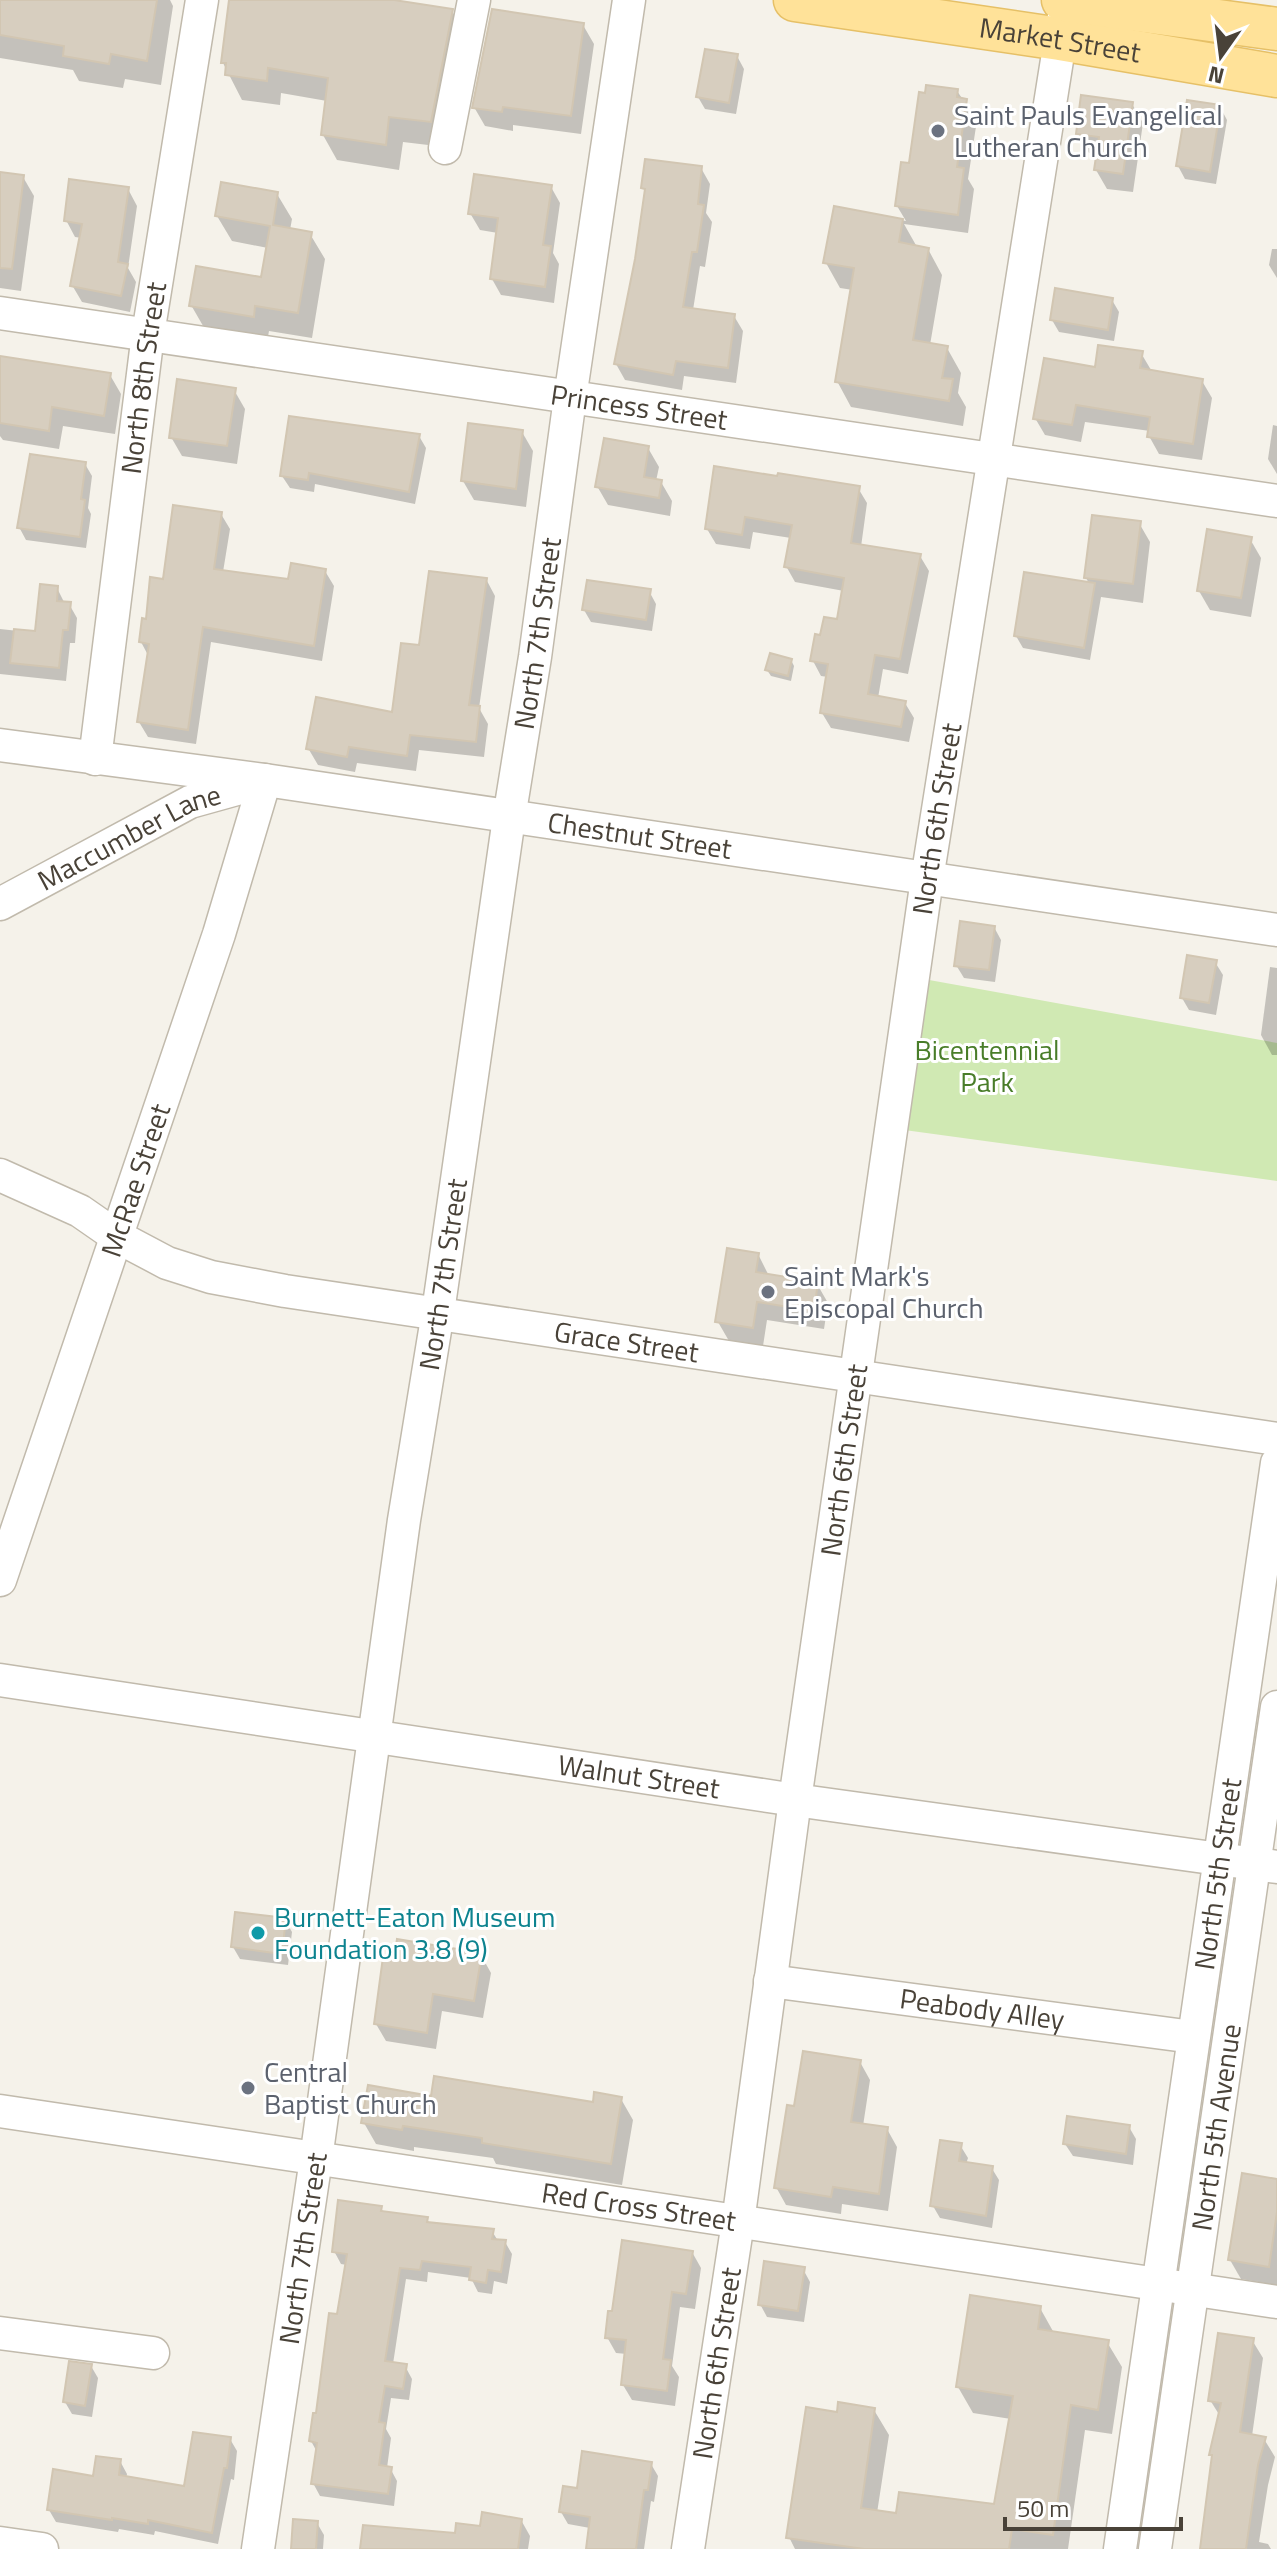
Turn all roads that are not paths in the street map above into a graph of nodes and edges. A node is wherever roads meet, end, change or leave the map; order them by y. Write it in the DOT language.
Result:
graph roads {
  1 [pos="202,0"];
  2 [pos="474,0"];
  3 [pos="629,0"];
  4 [pos="795,0"];
  5 [pos="1064,10"];
  6 [pos="1277,29"];
  7 [pos="1277,76"];
  8 [pos="445,148"];
  9 [pos="0,313"];
  10 [pos="148,334"];
  11 [pos="570,398"];
  12 [pos="992,460"];
  13 [pos="1277,501"];
  14 [pos="0,745"];
  15 [pos="95,759"];
  16 [pos="265,780"];
  17 [pos="509,818"];
  18 [pos="927,879"];
  19 [pos="3,910"];
  20 [pos="1277,930"];
  21 [pos="0,1175"];
  22 [pos="116,1236"];
  23 [pos="438,1312"];
  24 [pos="858,1375"];
  25 [pos="1277,1439"];
  26 [pos="1277,1463"];
  27 [pos="0,1580"];
  28 [pos="0,1680"];
  29 [pos="1277,1707"];
  30 [pos="373,1735"];
  31 [pos="795,1800"];
  32 [pos="1220,1858"];
  33 [pos="1265,1865"];
  34 [pos="770,1981"];
  35 [pos="1193,2037"];
  36 [pos="0,2111"];
  37 [pos="316,2159"];
  38 [pos="738,2222"];
  39 [pos="1159,2284"];
  40 [pos="1193,2289"];
  41 [pos="1277,2302"];
  42 [pos="0,2333"];
  43 [pos="153,2353"];
  44 [pos="0,2543"];
  45 [pos="42,2549"];
  46 [pos="258,2549"];
  47 [pos="688,2549"];
  48 [pos="1120,2549"];
  49 [pos="1155,2549"];
  1 -- 10 [label="street, North 8th Street"];
  2 -- 8 [label="street"];
  3 -- 11 [label="street, North 7th Street"];
  4 -- 5 [label="main road, Market Street"];
  5 -- 6 [label="main road, Market Street"];
  5 -- 7 [label="main road, Market Street"];
  5 -- 12 [label="street, North 6th Street"];
  9 -- 10 [label="street, Princess Street"];
  10 -- 11 [label="street, Princess Street"];
  10 -- 15 [label="street, North 8th Street"];
  11 -- 12 [label="street, Princess Street"];
  11 -- 17 [label="street, North 7th Street"];
  12 -- 13 [label="street, Princess Street"];
  12 -- 18 [label="street, North 6th Street"];
  14 -- 15 [label="street, Chestnut Street"];
  15 -- 16 [label="street, Chestnut Street"];
  16 -- 17 [label="street, Chestnut Street"];
  16 -- 19 [label="street, Maccumber Lane"];
  16 -- 22 [label="street, McRae Street"];
  17 -- 18 [label="street, Chestnut Street"];
  17 -- 23 [label="street, North 7th Street"];
  18 -- 20 [label="street, Chestnut Street"];
  18 -- 24 [label="street, North 6th Street"];
  21 -- 22 [label="street, Grace Street"];
  22 -- 23 [label="street, Grace Street"];
  22 -- 27 [label="street, McRae Street"];
  23 -- 24 [label="street, Grace Street"];
  23 -- 30 [label="street, North 7th Street"];
  24 -- 25 [label="street, Grace Street"];
  24 -- 31 [label="street, North 6th Street"];
  26 -- 32 [label="street, North 5th Street"];
  28 -- 30 [label="street, Walnut Street"];
  29 -- 33 [label="street, North 5th Avenue"];
  30 -- 31 [label="street, Walnut Street"];
  30 -- 37 [label="street, North 7th Street"];
  31 -- 32 [label="street, Walnut Street"];
  31 -- 34 [label="street, North 6th Street"];
  32 -- 33 [label="street, Walnut Street"];
  32 -- 35 [label="street, North 5th Street"];
  33 -- 40 [label="street, North 5th Avenue"];
  34 -- 35 [label="street, Peabody Alley"];
  34 -- 38 [label="street, North 6th Street"];
  35 -- 39 [label="street, North 5th Street"];
  36 -- 37 [label="street, Red Cross Street"];
  37 -- 38 [label="street, Red Cross Street"];
  37 -- 46 [label="street, North 7th Street"];
  38 -- 39 [label="street, Red Cross Street"];
  38 -- 47 [label="street, North 6th Street"];
  39 -- 40 [label="street, Red Cross Street"];
  39 -- 48 [label="street"];
  40 -- 41 [label="street, Red Cross Street"];
  40 -- 49 [label="street, North 5th Avenue"];
  42 -- 43 [label="street"];
  44 -- 45 [label="street"];
}
